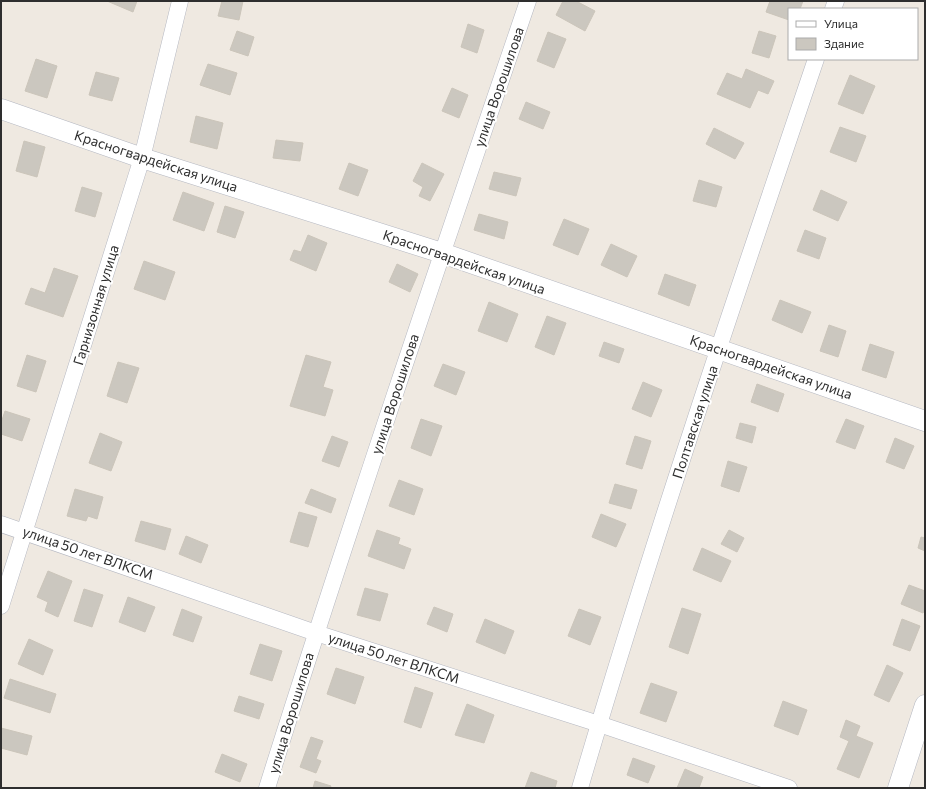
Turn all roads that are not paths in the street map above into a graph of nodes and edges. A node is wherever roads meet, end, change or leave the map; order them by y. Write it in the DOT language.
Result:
graph roads {
  1 [pos="180,1"];
  2 [pos="528,1"];
  3 [pos="816,60"];
  4 [pos="1,110"];
  5 [pos="142,158"];
  6 [pos="442,253"];
  7 [pos="718,349"];
  8 [pos="925,421"];
  9 [pos="1,524"];
  10 [pos="25,531"];
  11 [pos="1,606"];
  12 [pos="316,633"];
  13 [pos="925,704"];
  14 [pos="598,724"];
  15 [pos="267,788"];
  16 [pos="580,788"];
  17 [pos="789,788"];
  18 [pos="898,788"];
  1 -- 5 [label="street, Гарнизонная улица"];
  2 -- 6 [label="street, улица Ворошилова"];
  3 -- 7 [label="street, Полтавская улица"];
  4 -- 5 [label="street, Красногвардейская улица"];
  5 -- 6 [label="street, Красногвардейская улица"];
  5 -- 10 [label="street, Гарнизонная улица"];
  6 -- 7 [label="street, Красногвардейская улица"];
  6 -- 12 [label="street, улица Ворошилова"];
  7 -- 8 [label="street, Красногвардейская улица"];
  7 -- 14 [label="street, Полтавская улица"];
  9 -- 10 [label="street, улица 50 лет ВЛКСМ"];
  10 -- 11 [label="street, Гарнизонная улица"];
  10 -- 12 [label="street, улица 50 лет ВЛКСМ"];
  12 -- 14 [label="street, улица 50 лет ВЛКСМ"];
  12 -- 15 [label="street, улица Ворошилова"];
  13 -- 18 [label="street"];
  14 -- 16 [label="street, Полтавская улица"];
  14 -- 17 [label="street, улица 50 лет ВЛКСМ"];
}
